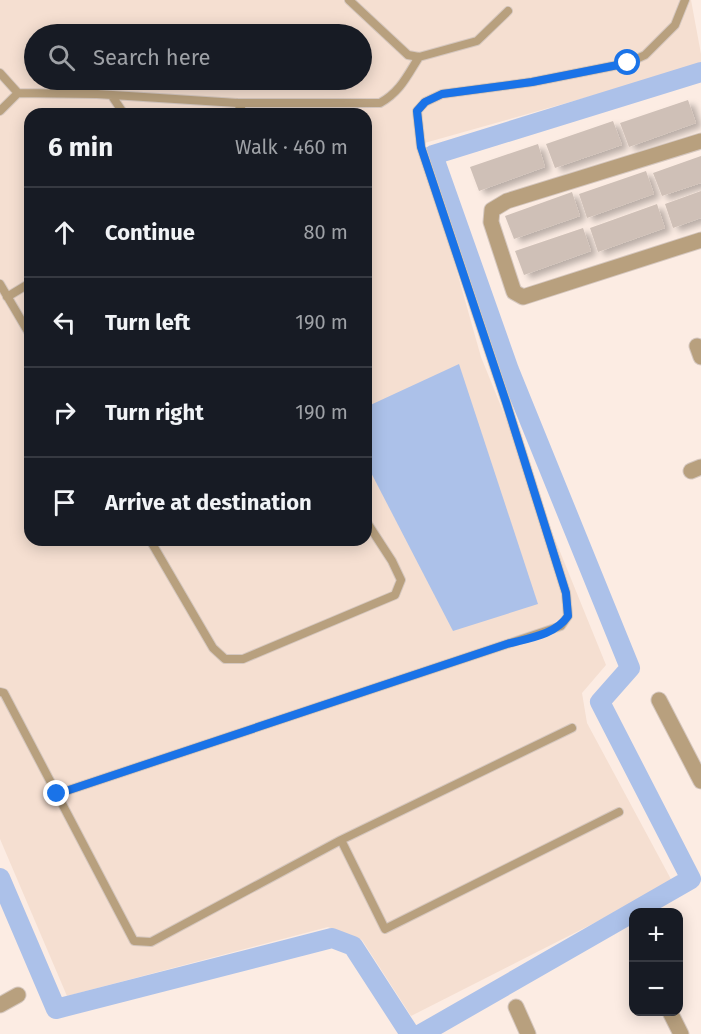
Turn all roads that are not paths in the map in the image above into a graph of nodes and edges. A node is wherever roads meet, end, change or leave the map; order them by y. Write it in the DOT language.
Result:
graph roads {
  1 [pos="349,0"];
  2 [pos="685,0"];
  3 [pos="508,11"];
  4 [pos="419,57"];
  5 [pos="0,73"];
  6 [pos="18,93"];
  7 [pos="112,96"];
  8 [pos="237,103"];
  9 [pos="120,108"];
  10 [pos="240,108"];
  11 [pos="0,111"];
  12 [pos="701,141"];
  13 [pos="701,240"];
  14 [pos="0,284"];
  15 [pos="24,287"];
  16 [pos="7,297"];
  17 [pos="24,325"];
  18 [pos="372,530"];
  19 [pos="154,546"];
  20 [pos="0,692"];
  21 [pos="659,700"];
  22 [pos="572,728"];
  23 [pos="701,781"];
  24 [pos="57,794"];
  25 [pos="619,812"];
  26 [pos="341,840"];
  27 [pos="18,995"];
  28 [pos="0,1005"];
  29 [pos="516,1007"];
  30 [pos="672,1016"];
  31 [pos="528,1034"];
  32 [pos="681,1034"];
  1 -- 4 [label="lane"];
  2 -- 24 [label="lane"];
  3 -- 4 [label="lane"];
  4 -- 8 [label="lane"];
  5 -- 6 [label="lane"];
  6 -- 7 [label="lane"];
  6 -- 11 [label="lane"];
  7 -- 8 [label="lane"];
  7 -- 9 [label="lane"];
  8 -- 10 [label="lane"];
  12 -- 13 [label="street"];
  14 -- 16 [label="lane"];
  15 -- 16 [label="lane"];
  16 -- 17 [label="lane"];
  18 -- 19 [label="lane"];
  20 -- 24 [label="lane"];
  21 -- 23 [label="street"];
  22 -- 26 [label="lane"];
  24 -- 26 [label="lane"];
  25 -- 26 [label="lane"];
  27 -- 28 [label="street"];
  29 -- 31 [label="street"];
  30 -- 32 [label="street"];
}
